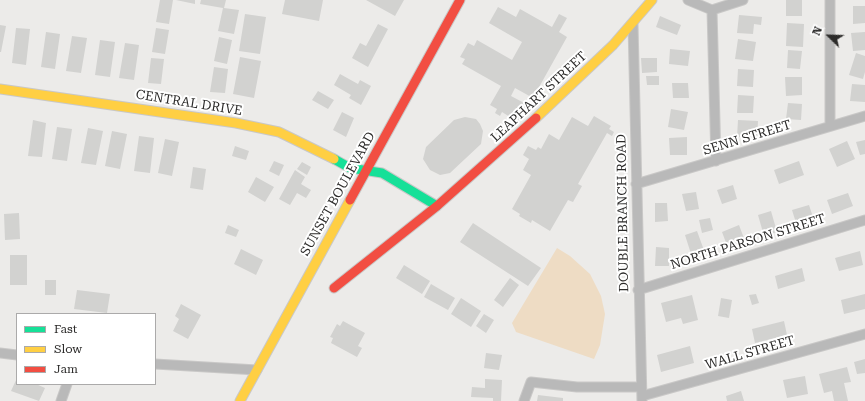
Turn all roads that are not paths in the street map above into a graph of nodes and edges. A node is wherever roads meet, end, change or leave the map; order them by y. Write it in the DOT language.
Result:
graph roads {
  1 [pos="460,0"];
  2 [pos="652,0"];
  3 [pos="688,0"];
  4 [pos="743,0"];
  5 [pos="830,0"];
  6 [pos="712,10"];
  7 [pos="633,24"];
  8 [pos="0,89"];
  9 [pos="865,116"];
  10 [pos="830,126"];
  11 [pos="716,160"];
  12 [pos="365,172"];
  13 [pos="636,184"];
  14 [pos="437,206"];
  15 [pos="865,220"];
  16 [pos="334,288"];
  17 [pos="638,290"];
  18 [pos="865,334"];
  19 [pos="0,353"];
  20 [pos="16,355"];
  21 [pos="156,364"];
  22 [pos="257,370"];
  23 [pos="67,385"];
  24 [pos="642,395"];
  25 [pos="61,401"];
  26 [pos="240,401"];
  27 [pos="524,401"];
  1 -- 12 [label="street, SUNSET BOULEVARD"];
  2 -- 7 [label="street, LEAPHART STREET"];
  3 -- 6 [label="street"];
  4 -- 6 [label="street"];
  5 -- 10 [label="street"];
  6 -- 11 [label="street"];
  7 -- 13 [label="street, DOUBLE BRANCH ROAD"];
  7 -- 14 [label="street, LEAPHART STREET"];
  8 -- 12 [label="street, CENTRAL DRIVE"];
  9 -- 10 [label="street, SENN STREET"];
  10 -- 11 [label="street, SENN STREET"];
  11 -- 13 [label="street, SENN STREET"];
  12 -- 14 [label="street"];
  12 -- 22 [label="street, SUNSET BOULEVARD"];
  13 -- 17 [label="street, DOUBLE BRANCH ROAD"];
  14 -- 16 [label="street, LEAPHART STREET"];
  15 -- 17 [label="street, NORTH PARSON STREET"];
  17 -- 24 [label="street, DOUBLE BRANCH ROAD"];
  18 -- 24 [label="street, WALL STREET"];
  19 -- 20 [label="street"];
  21 -- 22 [label="street"];
  22 -- 26 [label="street, SUNSET BOULEVARD"];
  23 -- 25 [label="street"];
  24 -- 27 [label="street, WALL STREET"];
}
